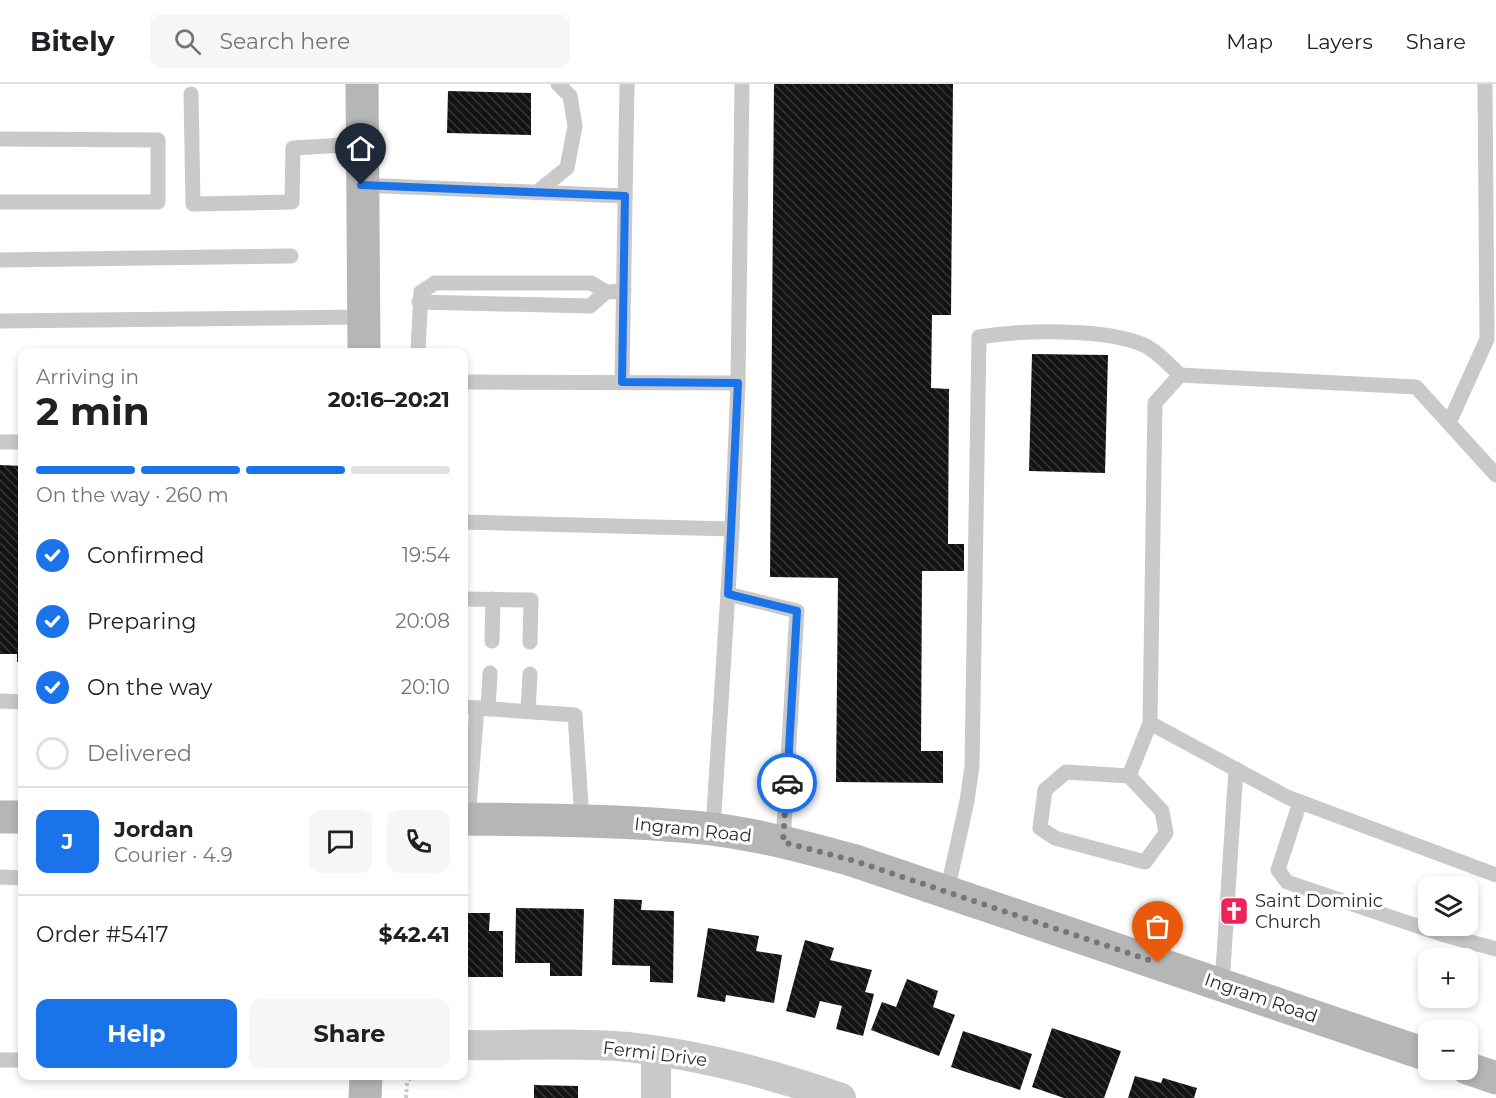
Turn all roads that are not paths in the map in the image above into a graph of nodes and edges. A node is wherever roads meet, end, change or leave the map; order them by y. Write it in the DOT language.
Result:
graph roads {
  1 [pos="362,84"];
  2 [pos="558,84"];
  3 [pos="627,84"];
  4 [pos="742,84"];
  5 [pos="1485,84"];
  6 [pos="191,94"];
  7 [pos="0,140"];
  8 [pos="362,144"];
  9 [pos="361,185"];
  10 [pos="536,193"];
  11 [pos="625,196"];
  12 [pos="0,202"];
  13 [pos="291,256"];
  14 [pos="0,260"];
  15 [pos="624,291"];
  16 [pos="606,292"];
  17 [pos="419,302"];
  18 [pos="363,317"];
  19 [pos="0,321"];
  20 [pos="1492,339"];
  21 [pos="364,348"];
  22 [pos="418,348"];
  23 [pos="1180,375"];
  24 [pos="468,382"];
  25 [pos="622,382"];
  26 [pos="738,383"];
  27 [pos="1449,423"];
  28 [pos="0,442"];
  29 [pos="18,442"];
  30 [pos="1496,475"];
  31 [pos="468,522"];
  32 [pos="732,529"];
  33 [pos="728,594"];
  34 [pos="468,599"];
  35 [pos="494,599"];
  36 [pos="492,641"];
  37 [pos="530,642"];
  38 [pos="490,673"];
  39 [pos="530,674"];
  40 [pos="0,701"];
  41 [pos="18,702"];
  42 [pos="476,708"];
  43 [pos="528,711"];
  44 [pos="1150,723"];
  45 [pos="1236,769"];
  46 [pos="1129,776"];
  47 [pos="468,797"];
  48 [pos="1300,802"];
  49 [pos="0,817"];
  50 [pos="18,817"];
  51 [pos="468,819"];
  52 [pos="582,820"];
  53 [pos="713,830"];
  54 [pos="783,842"];
  55 [pos="1496,875"];
  56 [pos="0,877"];
  57 [pos="18,878"];
  58 [pos="947,892"];
  59 [pos="1496,949"];
  60 [pos="1222,985"];
  61 [pos="468,1045"];
  62 [pos="656,1051"];
  63 [pos="1418,1051"];
  64 [pos="0,1060"];
  65 [pos="18,1060"];
  66 [pos="1478,1071"];
  67 [pos="1496,1077"];
  68 [pos="366,1080"];
  69 [pos="365,1098"];
  70 [pos="656,1098"];
  71 [pos="841,1098"];
  1 -- 8 [label="street"];
  2 -- 10 [label="lane"];
  3 -- 11 [label="lane"];
  4 -- 26 [label="lane"];
  5 -- 20 [label="lane"];
  6 -- 8 [label="lane"];
  7 -- 12 [label="lane"];
  8 -- 9 [label="street"];
  9 -- 10 [label="lane"];
  9 -- 18 [label="street"];
  10 -- 11 [label="lane"];
  11 -- 15 [label="lane"];
  13 -- 14 [label="lane"];
  15 -- 16 [label="lane"];
  15 -- 25 [label="lane"];
  16 -- 17 [label="lane"];
  16 -- 17 [label="lane"];
  17 -- 22 [label="lane"];
  18 -- 19 [label="lane"];
  18 -- 21 [label="street"];
  20 -- 27 [label="lane"];
  23 -- 27 [label="lane"];
  23 -- 44 [label="lane"];
  23 -- 58 [label="lane"];
  24 -- 25 [label="lane"];
  25 -- 26 [label="lane"];
  26 -- 32 [label="lane"];
  27 -- 30 [label="lane"];
  28 -- 29 [label="lane"];
  31 -- 32 [label="lane"];
  32 -- 33 [label="lane"];
  33 -- 53 [label="lane"];
  33 -- 54 [label="lane"];
  34 -- 35 [label="lane"];
  35 -- 36 [label="lane"];
  35 -- 37 [label="lane"];
  38 -- 42 [label="lane"];
  39 -- 43 [label="lane"];
  40 -- 41 [label="lane"];
  42 -- 43 [label="lane"];
  42 -- 47 [label="lane"];
  43 -- 52 [label="lane"];
  44 -- 45 [label="lane"];
  44 -- 46 [label="lane"];
  45 -- 48 [label="lane"];
  45 -- 60 [label="lane"];
  46 -- 46 [label="lane"];
  48 -- 55 [label="lane"];
  48 -- 59 [label="lane"];
  49 -- 50 [label="street"];
  51 -- 52 [label="street, Ingram Road"];
  52 -- 53 [label="street, Ingram Road"];
  53 -- 54 [label="street, Ingram Road"];
  54 -- 58 [label="street, Ingram Road"];
  56 -- 57 [label="lane"];
  58 -- 60 [label="street, Ingram Road"];
  60 -- 63 [label="street, Ingram Road"];
  61 -- 62 [label="street, Fermi Drive"];
  62 -- 70 [label="street"];
  62 -- 71 [label="street, Fermi Drive"];
  64 -- 65 [label="lane"];
  66 -- 67 [label="street"];
  68 -- 69 [label="street"];
}
